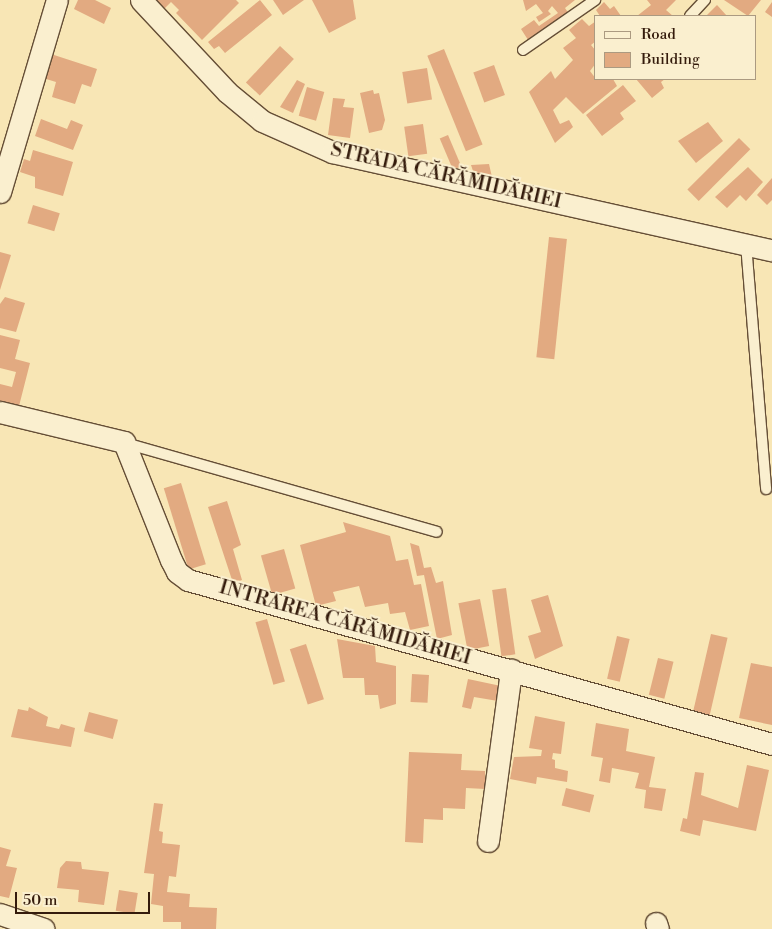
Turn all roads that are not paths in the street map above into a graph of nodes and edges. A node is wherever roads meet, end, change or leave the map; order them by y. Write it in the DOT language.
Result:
graph roads {
  1 [pos="58,0"];
  2 [pos="140,0"];
  3 [pos="595,0"];
  4 [pos="705,0"];
  5 [pos="691,15"];
  6 [pos="523,50"];
  7 [pos="0,192"];
  8 [pos="746,244"];
  9 [pos="772,250"];
  10 [pos="0,412"];
  11 [pos="124,442"];
  12 [pos="766,489"];
  13 [pos="437,532"];
  14 [pos="511,670"];
  15 [pos="772,744"];
  16 [pos="488,841"];
  17 [pos="0,914"];
  18 [pos="44,929"];
  1 -- 7 [label="street"];
  2 -- 8 [label="street, STRADA CĂRĂMIDĂRIEI"];
  3 -- 6 [label="lane"];
  4 -- 5 [label="lane"];
  8 -- 9 [label="street, STRADA CĂRĂMIDĂRIEI"];
  8 -- 12 [label="lane"];
  10 -- 11 [label="street"];
  11 -- 13 [label="lane"];
  11 -- 14 [label="street, INTRAREA CĂRĂMIDĂRIEI"];
  14 -- 15 [label="street, INTRAREA CĂRĂMIDĂRIEI"];
  14 -- 16 [label="street"];
  17 -- 18 [label="street"];
}
